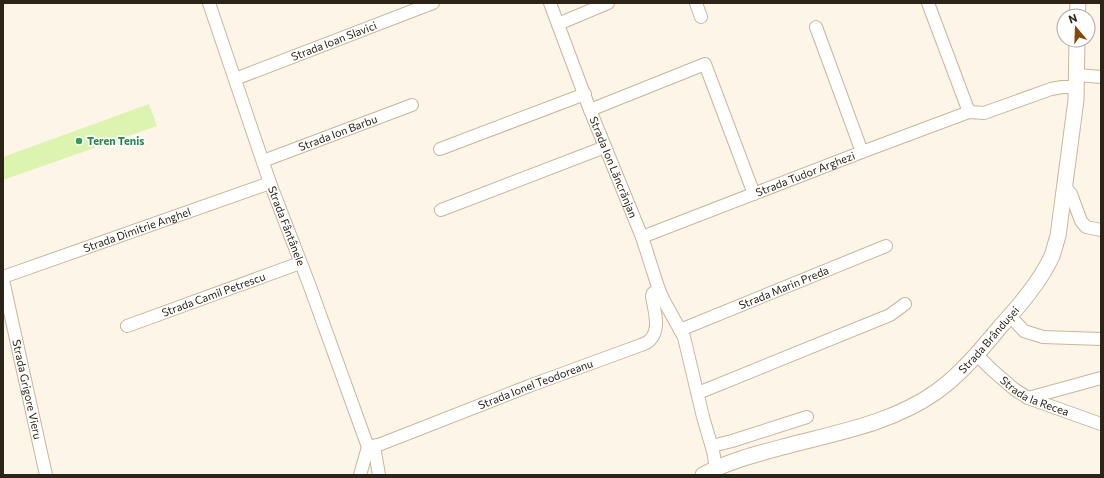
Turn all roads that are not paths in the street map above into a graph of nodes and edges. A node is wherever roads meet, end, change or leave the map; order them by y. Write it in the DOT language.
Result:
graph roads {
  1 [pos="209,3"];
  2 [pos="433,3"];
  3 [pos="550,3"];
  4 [pos="608,3"];
  5 [pos="696,3"];
  6 [pos="928,3"];
  7 [pos="701,17"];
  8 [pos="558,24"];
  9 [pos="816,27"];
  10 [pos="1077,48"];
  11 [pos="1101,77"];
  12 [pos="235,79"];
  13 [pos="1077,81"];
  14 [pos="584,94"];
  15 [pos="412,105"];
  16 [pos="590,110"];
  17 [pos="969,112"];
  18 [pos="605,147"];
  19 [pos="440,149"];
  20 [pos="862,152"];
  21 [pos="263,161"];
  22 [pos="270,183"];
  23 [pos="1065,187"];
  24 [pos="754,194"];
  25 [pos="441,210"];
  26 [pos="1101,230"];
  27 [pos="642,237"];
  28 [pos="886,246"];
  29 [pos="300,263"];
  30 [pos="3,277"];
  31 [pos="3,280"];
  32 [pos="659,290"];
  33 [pos="905,304"];
  34 [pos="1010,316"];
  35 [pos="127,326"];
  36 [pos="680,330"];
  37 [pos="1101,339"];
  38 [pos="977,355"];
  39 [pos="1101,378"];
  40 [pos="698,394"];
  41 [pos="1028,398"];
  42 [pos="807,417"];
  43 [pos="1101,424"];
  44 [pos="371,446"];
  45 [pos="712,448"];
  46 [pos="719,467"];
  47 [pos="46,475"];
  48 [pos="360,475"];
  49 [pos="378,475"];
  50 [pos="703,475"];
  1 -- 12 [label="street, Strada Fântânele"];
  2 -- 12 [label="street, Strada Ioan Slavici"];
  3 -- 8 [label="street, Strada Ion Lăncrănjan"];
  4 -- 8 [label="street"];
  5 -- 7 [label="street"];
  6 -- 17 [label="street"];
  8 -- 14 [label="street, Strada Ion Lăncrănjan"];
  9 -- 20 [label="street"];
  10 -- 13 [label="main road, Strada Brândușei"];
  11 -- 13 [label="street, Strada Tudor Arghezi"];
  12 -- 21 [label="street, Strada Fântânele"];
  13 -- 17 [label="street, Strada Tudor Arghezi"];
  13 -- 23 [label="main road, Strada Brândușei"];
  14 -- 16 [label="street, Strada Ion Lăncrănjan"];
  14 -- 19 [label="street"];
  15 -- 21 [label="street, Strada Ion Barbu"];
  16 -- 18 [label="street, Strada Ion Lăncrănjan"];
  16 -- 24 [label="street"];
  17 -- 20 [label="street, Strada Tudor Arghezi"];
  18 -- 25 [label="street"];
  18 -- 27 [label="street, Strada Ion Lăncrănjan"];
  20 -- 24 [label="street, Strada Tudor Arghezi"];
  21 -- 22 [label="street, Strada Fântânele"];
  22 -- 29 [label="street, Strada Fântânele"];
  22 -- 30 [label="street, Strada Dimitrie Anghel"];
  23 -- 26 [label="street"];
  23 -- 34 [label="main road, Strada Brândușei"];
  24 -- 27 [label="street, Strada Tudor Arghezi"];
  27 -- 32 [label="street, Strada Ion Lăncrănjan"];
  28 -- 36 [label="street, Strada Marin Preda"];
  29 -- 35 [label="street, Strada Camil Petrescu"];
  29 -- 44 [label="street, Strada Fântânele"];
  31 -- 47 [label="street, Strada Grigore Vieru"];
  32 -- 36 [label="street, Strada Ion Lăncrănjan"];
  32 -- 44 [label="street, Strada Ionel Teodoreanu"];
  33 -- 40 [label="street"];
  34 -- 37 [label="street"];
  34 -- 38 [label="main road, Strada Brândușei"];
  36 -- 40 [label="street, Strada Ion Lăncrănjan"];
  38 -- 41 [label="street, Strada la Recea"];
  38 -- 46 [label="main road, Strada Brândușei"];
  39 -- 41 [label="street"];
  40 -- 45 [label="street, Strada Ion Lăncrănjan"];
  41 -- 43 [label="street, Strada la Recea"];
  42 -- 45 [label="street"];
  44 -- 48 [label="street"];
  44 -- 49 [label="street, Strada Fântânele"];
  45 -- 46 [label="street, Strada Ion Lăncrănjan"];
  46 -- 50 [label="main road, Strada Brândușei"];
}
